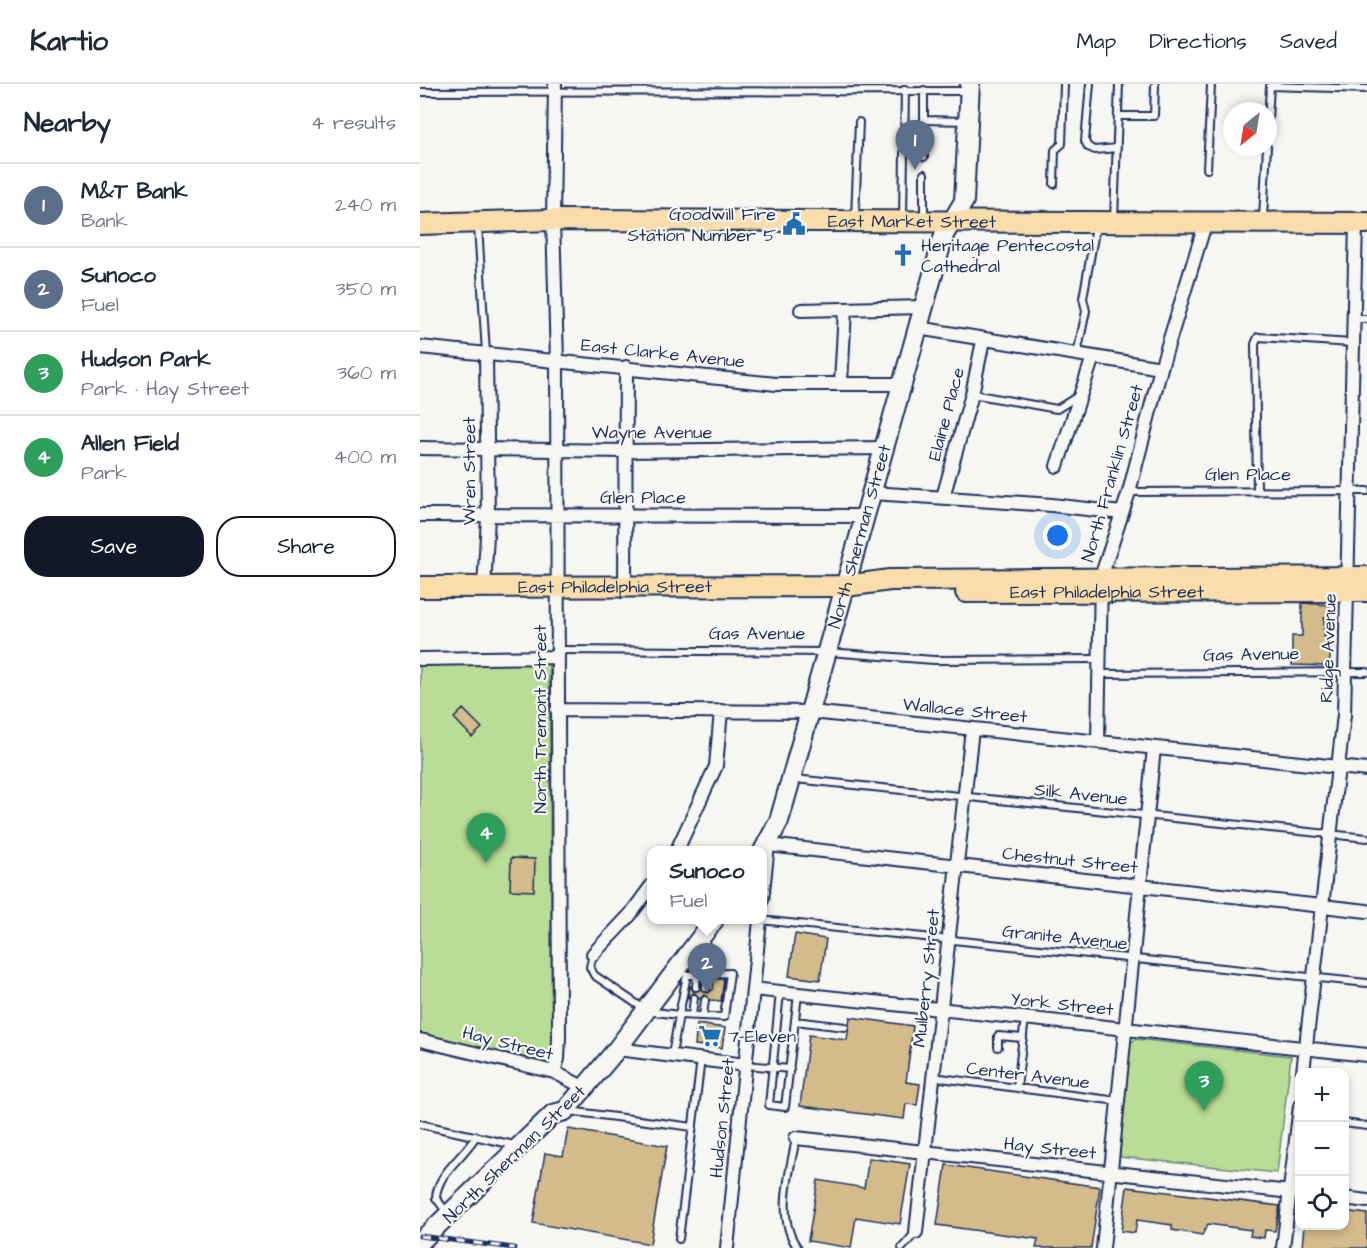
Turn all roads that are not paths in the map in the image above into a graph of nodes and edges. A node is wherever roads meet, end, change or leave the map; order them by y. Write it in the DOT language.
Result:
graph roads {
  1 [pos="1064,84"];
  2 [pos="1090,84"];
  3 [pos="1119,84"];
  4 [pos="1155,85"];
  5 [pos="1211,85"];
  6 [pos="970,87"];
  7 [pos="555,89"];
  8 [pos="905,89"];
  9 [pos="1367,89"];
  10 [pos="924,90"];
  11 [pos="420,92"];
  12 [pos="1269,102"];
  13 [pos="1118,116"];
  14 [pos="969,121"];
  15 [pos="859,122"];
  16 [pos="924,123"];
  17 [pos="1117,148"];
  18 [pos="1267,156"];
  19 [pos="926,157"];
  20 [pos="1207,169"];
  21 [pos="925,176"];
  22 [pos="1054,184"];
  23 [pos="553,220"];
  24 [pos="924,220"];
  25 [pos="953,220"];
  26 [pos="1106,220"];
  27 [pos="854,221"];
  28 [pos="903,221"];
  29 [pos="1206,221"];
  30 [pos="1263,221"];
  31 [pos="478,223"];
  32 [pos="1362,223"];
  33 [pos="420,224"];
  34 [pos="924,307"];
  35 [pos="801,310"];
  36 [pos="845,310"];
  37 [pos="1361,319"];
  38 [pos="918,328"];
  39 [pos="983,340"];
  40 [pos="1353,343"];
  41 [pos="420,347"];
  42 [pos="486,354"];
  43 [pos="1077,355"];
  44 [pos="1093,357"];
  45 [pos="556,360"];
  46 [pos="626,368"];
  47 [pos="1161,368"];
  48 [pos="841,383"];
  49 [pos="903,384"];
  50 [pos="1084,393"];
  51 [pos="972,394"];
  52 [pos="420,448"];
  53 [pos="488,448"];
  54 [pos="885,448"];
  55 [pos="556,450"];
  56 [pos="626,451"];
  57 [pos="1057,466"];
  58 [pos="1367,491"];
  59 [pos="1129,492"];
  60 [pos="1257,492"];
  61 [pos="1349,492"];
  62 [pos="872,494"];
  63 [pos="943,497"];
  64 [pos="1122,513"];
  65 [pos="624,514"];
  66 [pos="420,515"];
  67 [pos="557,516"];
  68 [pos="866,516"];
  69 [pos="488,517"];
  70 [pos="1100,584"];
  71 [pos="1357,584"];
  72 [pos="846,585"];
  73 [pos="420,587"];
  74 [pos="484,588"];
  75 [pos="557,588"];
  76 [pos="625,588"];
  77 [pos="828,652"];
  78 [pos="557,654"];
  79 [pos="420,658"];
  80 [pos="1100,659"];
  81 [pos="1345,670"];
  82 [pos="1367,672"];
  83 [pos="1099,674"];
  84 [pos="557,710"];
  85 [pos="721,711"];
  86 [pos="811,712"];
  87 [pos="972,729"];
  88 [pos="1098,742"];
  89 [pos="1154,748"];
  90 [pos="1339,767"];
  91 [pos="1367,770"];
  92 [pos="791,779"];
  93 [pos="965,797"];
  94 [pos="1148,816"];
  95 [pos="1331,835"];
  96 [pos="1367,838"];
  97 [pos="678,846"];
  98 [pos="766,846"];
  99 [pos="767,849"];
  100 [pos="957,866"];
  101 [pos="1140,886"];
  102 [pos="647,891"];
  103 [pos="1323,906"];
  104 [pos="1367,911"];
  105 [pos="767,921"];
  106 [pos="712,924"];
  107 [pos="760,924"];
  108 [pos="949,939"];
  109 [pos="593,954"];
  110 [pos="1133,959"];
  111 [pos="706,974"];
  112 [pos="697,975"];
  113 [pos="680,976"];
  114 [pos="1314,978"];
  115 [pos="1367,983"];
  116 [pos="696,987"];
  117 [pos="706,988"];
  118 [pos="753,988"];
  119 [pos="780,992"];
  120 [pos="798,994"];
  121 [pos="694,999"];
  122 [pos="705,1000"];
  123 [pos="941,1009"];
  124 [pos="647,1011"];
  125 [pos="680,1015"];
  126 [pos="692,1016"];
  127 [pos="703,1016"];
  128 [pos="1025,1018"];
  129 [pos="795,1021"];
  130 [pos="845,1027"];
  131 [pos="1125,1029"];
  132 [pos="1023,1038"];
  133 [pos="420,1040"];
  134 [pos="998,1047"];
  135 [pos="617,1049"];
  136 [pos="1306,1049"];
  137 [pos="672,1055"];
  138 [pos="1367,1055"];
  139 [pos="701,1059"];
  140 [pos="746,1065"];
  141 [pos="773,1068"];
  142 [pos="1304,1068"];
  143 [pos="790,1069"];
  144 [pos="554,1072"];
  145 [pos="933,1077"];
  146 [pos="585,1088"];
  147 [pos="1017,1088"];
  148 [pos="1118,1101"];
  149 [pos="565,1111"];
  150 [pos="1298,1122"];
  151 [pos="420,1124"];
  152 [pos="1349,1124"];
  153 [pos="1367,1126"];
  154 [pos="693,1127"];
  155 [pos="476,1136"];
  156 [pos="796,1138"];
  157 [pos="521,1146"];
  158 [pos="925,1152"];
  159 [pos="1111,1173"];
  160 [pos="1294,1193"];
  161 [pos="1349,1199"];
  162 [pos="1367,1201"];
  163 [pos="450,1216"];
  164 [pos="916,1232"];
  165 [pos="680,1239"];
  166 [pos="420,1242"];
  167 [pos="727,1248"];
  168 [pos="798,1248"];
  169 [pos="902,1248"];
  170 [pos="1103,1248"];
  171 [pos="1283,1248"];
  1 -- 22 [label="lane"];
  2 -- 17 [label="lane"];
  3 -- 13 [label="lane"];
  4 -- 13 [label="lane"];
  5 -- 20 [label="lane"];
  6 -- 10 [label="lane"];
  6 -- 14 [label="main road, North Sherman Street"];
  7 -- 8 [label="lane"];
  7 -- 11 [label="lane"];
  7 -- 23 [label="street, North Tremont Street"];
  8 -- 10 [label="lane"];
  8 -- 28 [label="lane"];
  9 -- 12 [label="lane"];
  10 -- 16 [label="lane"];
  13 -- 17 [label="lane"];
  14 -- 16 [label="lane"];
  14 -- 25 [label="main road, North Sherman Street"];
  15 -- 27 [label="lane"];
  16 -- 19 [label="lane"];
  17 -- 26 [label="lane"];
  18 -- 30 [label="lane"];
  21 -- 24 [label="lane"];
  23 -- 27 [label="main road, East Market Street"];
  23 -- 31 [label="main road, East Market Street"];
  23 -- 45 [label="street, North Tremont Street"];
  24 -- 25 [label="main road, East Market Street"];
  24 -- 28 [label="main road, East Market Street"];
  25 -- 26 [label="main road, East Market Street"];
  25 -- 34 [label="main road, North Sherman Street"];
  26 -- 29 [label="main road, East Market Street"];
  26 -- 43 [label="lane"];
  27 -- 28 [label="main road, East Market Street"];
  29 -- 30 [label="main road, East Market Street"];
  29 -- 47 [label="street, North Franklin Street"];
  30 -- 32 [label="main road, East Market Street"];
  31 -- 33 [label="main road, East Market Street"];
  31 -- 42 [label="lane"];
  32 -- 37 [label="street, Ridge Avenue"];
  34 -- 36 [label="street"];
  34 -- 38 [label="main road, North Sherman Street"];
  35 -- 36 [label="street"];
  36 -- 48 [label="street"];
  37 -- 40 [label="street, Ridge Avenue"];
  38 -- 39 [label="street"];
  38 -- 49 [label="main road, North Sherman Street"];
  39 -- 43 [label="street"];
  39 -- 51 [label="street, Elaine Place"];
  40 -- 60 [label="lane"];
  40 -- 61 [label="street, Ridge Avenue"];
  41 -- 42 [label="street, East Clarke Avenue"];
  42 -- 45 [label="street, East Clarke Avenue"];
  42 -- 53 [label="street, Wren Street"];
  43 -- 44 [label="street"];
  44 -- 47 [label="street"];
  44 -- 50 [label="street"];
  45 -- 46 [label="street, East Clarke Avenue"];
  45 -- 55 [label="street, North Tremont Street"];
  46 -- 48 [label="street, East Clarke Avenue"];
  46 -- 56 [label="street"];
  47 -- 59 [label="street, North Franklin Street"];
  48 -- 49 [label="street, East Clarke Avenue"];
  49 -- 54 [label="main road, North Sherman Street"];
  50 -- 51 [label="lane"];
  50 -- 57 [label="street"];
  51 -- 63 [label="street, Elaine Place"];
  52 -- 53 [label="street, Wayne Avenue"];
  53 -- 55 [label="street, Wayne Avenue"];
  53 -- 69 [label="street, Wren Street"];
  54 -- 56 [label="street, Wayne Avenue"];
  54 -- 62 [label="main road, North Sherman Street"];
  55 -- 56 [label="street, Wayne Avenue"];
  55 -- 67 [label="street, North Tremont Street"];
  56 -- 65 [label="street"];
  58 -- 61 [label="lane, Glen Place"];
  59 -- 60 [label="lane, Glen Place"];
  59 -- 64 [label="street, North Franklin Street"];
  60 -- 61 [label="lane, Glen Place"];
  61 -- 71 [label="street, Ridge Avenue"];
  62 -- 63 [label="street"];
  62 -- 68 [label="main road, North Sherman Street"];
  63 -- 64 [label="street"];
  64 -- 70 [label="street, North Franklin Street"];
  65 -- 67 [label="street, Glen Place"];
  65 -- 68 [label="street, Glen Place"];
  65 -- 76 [label="street"];
  66 -- 69 [label="street, Glen Place"];
  67 -- 69 [label="street, Glen Place"];
  67 -- 75 [label="street, North Tremont Street"];
  68 -- 72 [label="main road, North Sherman Street"];
  69 -- 74 [label="street, Wren Street"];
  70 -- 71 [label="main road, East Philadelphia Street"];
  70 -- 72 [label="main road, East Philadelphia Street"];
  70 -- 80 [label="street, North Franklin Street"];
  71 -- 81 [label="street, Ridge Avenue"];
  72 -- 76 [label="main road, East Philadelphia Street"];
  72 -- 77 [label="main road, North Sherman Street"];
  73 -- 74 [label="main road, East Philadelphia Street"];
  74 -- 75 [label="main road, East Philadelphia Street"];
  75 -- 76 [label="main road, East Philadelphia Street"];
  75 -- 78 [label="street, North Tremont Street"];
  77 -- 78 [label="lane, Gas Avenue"];
  77 -- 80 [label="lane, Gas Avenue"];
  77 -- 86 [label="main road, North Sherman Street"];
  78 -- 79 [label="street, Gas Avenue"];
  78 -- 84 [label="street, North Tremont Street"];
  80 -- 83 [label="street, North Franklin Street"];
  81 -- 82 [label="lane, Gas Avenue"];
  81 -- 83 [label="lane, Gas Avenue"];
  81 -- 90 [label="street, Ridge Avenue"];
  83 -- 88 [label="street, North Franklin Street"];
  84 -- 85 [label="street, Wallace Street"];
  84 -- 144 [label="street, North Tremont Street"];
  85 -- 86 [label="street, Wallace Street"];
  85 -- 97 [label="street"];
  86 -- 87 [label="street, Wallace Street"];
  86 -- 92 [label="main road, North Sherman Street"];
  87 -- 88 [label="street, Wallace Street"];
  87 -- 93 [label="street, Mulberry Street"];
  88 -- 89 [label="street, Wallace Street"];
  89 -- 90 [label="street, Wallace Street"];
  89 -- 94 [label="street"];
  90 -- 91 [label="street, Wallace Street"];
  90 -- 95 [label="street, Ridge Avenue"];
  92 -- 93 [label="lane, Silk Avenue"];
  92 -- 98 [label="main road, North Sherman Street"];
  93 -- 94 [label="lane, Silk Avenue"];
  93 -- 100 [label="street, Mulberry Street"];
  94 -- 95 [label="lane, Silk Avenue"];
  94 -- 101 [label="street"];
  95 -- 96 [label="lane, Silk Avenue"];
  95 -- 103 [label="street, Ridge Avenue"];
  99 -- 100 [label="street, Chestnut Street"];
  100 -- 101 [label="street, Chestnut Street"];
  100 -- 108 [label="street, Mulberry Street"];
  101 -- 103 [label="street, Chestnut Street"];
  101 -- 110 [label="street"];
  102 -- 109 [label="street"];
  103 -- 104 [label="street, Chestnut Street"];
  103 -- 114 [label="street, Ridge Avenue"];
  105 -- 108 [label="lane, Granite Avenue"];
  106 -- 113 [label="main road, North Sherman Street"];
  107 -- 118 [label="street, Hudson Street"];
  108 -- 110 [label="lane, Granite Avenue"];
  108 -- 123 [label="street, Mulberry Street"];
  109 -- 124 [label="lane"];
  110 -- 114 [label="lane, Granite Avenue"];
  110 -- 131 [label="street"];
  111 -- 112 [label="lane"];
  111 -- 117 [label="lane"];
  111 -- 127 [label="lane"];
  112 -- 113 [label="lane"];
  112 -- 116 [label="lane"];
  113 -- 124 [label="main road, North Sherman Street"];
  113 -- 125 [label="lane"];
  114 -- 115 [label="lane, Granite Avenue"];
  114 -- 136 [label="street, Ridge Avenue"];
  118 -- 119 [label="street, York Street"];
  118 -- 140 [label="street, Hudson Street"];
  119 -- 120 [label="street, York Street"];
  119 -- 141 [label="lane"];
  120 -- 123 [label="street, York Street"];
  120 -- 129 [label="lane"];
  121 -- 126 [label="lane"];
  122 -- 127 [label="lane"];
  123 -- 128 [label="street, York Street"];
  123 -- 145 [label="street, Mulberry Street"];
  124 -- 125 [label="lane"];
  124 -- 135 [label="main road, North Sherman Street"];
  125 -- 126 [label="lane"];
  125 -- 137 [label="lane"];
  126 -- 127 [label="lane"];
  128 -- 131 [label="street, York Street"];
  128 -- 132 [label="lane"];
  129 -- 130 [label="lane"];
  129 -- 143 [label="lane"];
  131 -- 136 [label="street, York Street"];
  131 -- 148 [label="street"];
  132 -- 134 [label="lane"];
  132 -- 147 [label="lane"];
  133 -- 144 [label="street, Hay Street"];
  135 -- 137 [label="street"];
  135 -- 146 [label="main road, North Sherman Street"];
  136 -- 138 [label="street, York Street"];
  136 -- 142 [label="street, Ridge Avenue"];
  137 -- 139 [label="street"];
  139 -- 140 [label="street"];
  139 -- 154 [label="lane"];
  140 -- 141 [label="lane"];
  140 -- 167 [label="street, Hudson Street"];
  141 -- 143 [label="lane"];
  141 -- 143 [label="lane"];
  144 -- 146 [label="street, Hay Street"];
  145 -- 147 [label="lane, Center Avenue"];
  145 -- 158 [label="street, Mulberry Street"];
  146 -- 149 [label="main road, North Sherman Street"];
  147 -- 148 [label="lane, Center Avenue"];
  148 -- 159 [label="street"];
  149 -- 154 [label="lane"];
  149 -- 157 [label="main road, North Sherman Street"];
  150 -- 160 [label="street"];
  151 -- 155 [label="lane"];
  152 -- 153 [label="lane"];
  154 -- 165 [label="lane"];
  155 -- 157 [label="lane"];
  155 -- 163 [label="lane"];
  156 -- 158 [label="street, Hay Street"];
  156 -- 168 [label="lane"];
  157 -- 163 [label="main road, North Sherman Street"];
  158 -- 159 [label="street, Hay Street"];
  158 -- 164 [label="street, Mulberry Street"];
  159 -- 160 [label="street, Hay Street"];
  159 -- 170 [label="street"];
  160 -- 171 [label="street"];
  161 -- 162 [label="street"];
  163 -- 166 [label="main road, North Sherman Street"];
  164 -- 169 [label="lane"];
}
